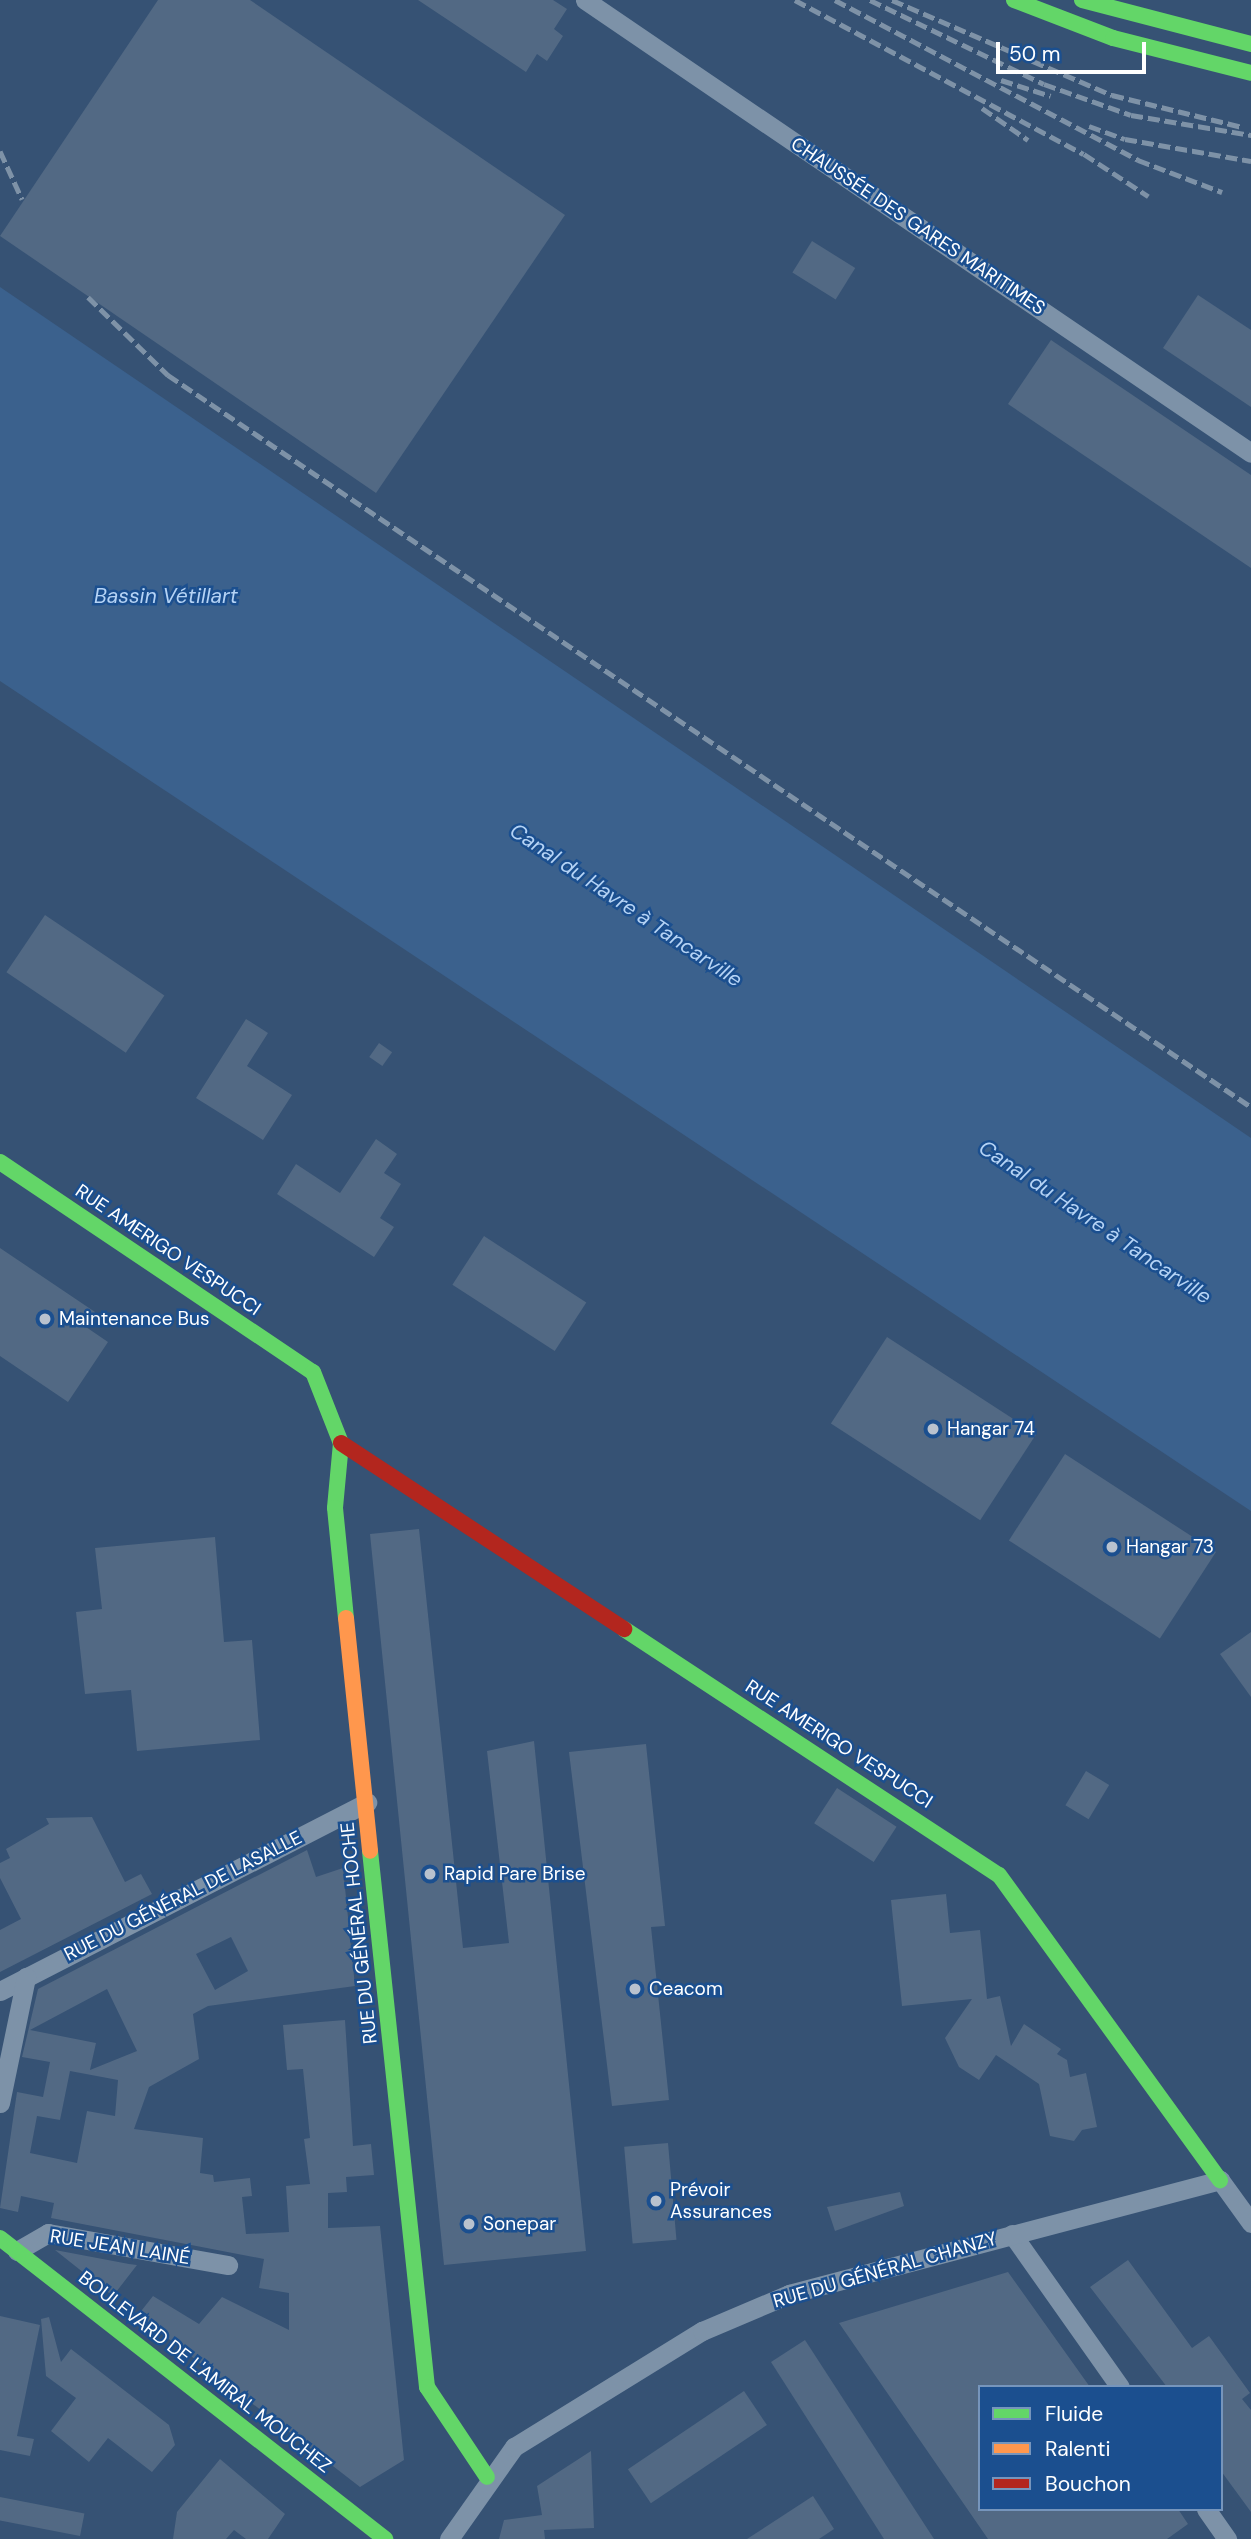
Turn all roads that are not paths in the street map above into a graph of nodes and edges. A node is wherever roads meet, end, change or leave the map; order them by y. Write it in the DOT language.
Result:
graph roads {
  1 [pos="585,0"];
  2 [pos="1014,0"];
  3 [pos="1083,0"];
  4 [pos="1251,44"];
  5 [pos="1251,72"];
  6 [pos="1251,453"];
  7 [pos="0,1163"];
  8 [pos="313,1372"];
  9 [pos="341,1443"];
  10 [pos="367,1802"];
  11 [pos="26,1978"];
  12 [pos="0,1991"];
  13 [pos="0,2104"];
  14 [pos="1220,2180"];
  15 [pos="1251,2223"];
  16 [pos="1012,2234"];
  17 [pos="0,2238"];
  18 [pos="17,2251"];
  19 [pos="228,2265"];
  20 [pos="1119,2385"];
  21 [pos="487,2477"];
  22 [pos="1207,2511"];
  23 [pos="1223,2538"];
  24 [pos="385,2539"];
  25 [pos="449,2539"];
  1 -- 6 [label="street, CHAUSSÉE DES GARES MARITIMES"];
  2 -- 5 [label="street"];
  3 -- 4 [label="street"];
  7 -- 8 [label="street, RUE AMERIGO VESPUCCI"];
  8 -- 9 [label="street, RUE DU GÉNÉRAL HOCHE"];
  9 -- 10 [label="street, RUE DU GÉNÉRAL HOCHE"];
  9 -- 14 [label="street, RUE AMERIGO VESPUCCI"];
  10 -- 11 [label="street, RUE DU GÉNÉRAL DE LASALLE"];
  10 -- 21 [label="street, RUE DU GÉNÉRAL HOCHE"];
  11 -- 12 [label="street, RUE DU GÉNÉRAL DE LASALLE"];
  11 -- 13 [label="street"];
  14 -- 15 [label="street"];
  14 -- 16 [label="street, RUE DU GÉNÉRAL CHANZY"];
  16 -- 20 [label="street"];
  16 -- 21 [label="street, RUE DU GÉNÉRAL CHANZY"];
  17 -- 18 [label="street, BOULEVARD DE L'AMIRAL MOUCHEZ"];
  18 -- 19 [label="street, RUE JEAN LAINÉ"];
  18 -- 24 [label="street, BOULEVARD DE L'AMIRAL MOUCHEZ"];
  21 -- 25 [label="street, RUE DU GÉNÉRAL CHANZY"];
  22 -- 23 [label="street"];
}
